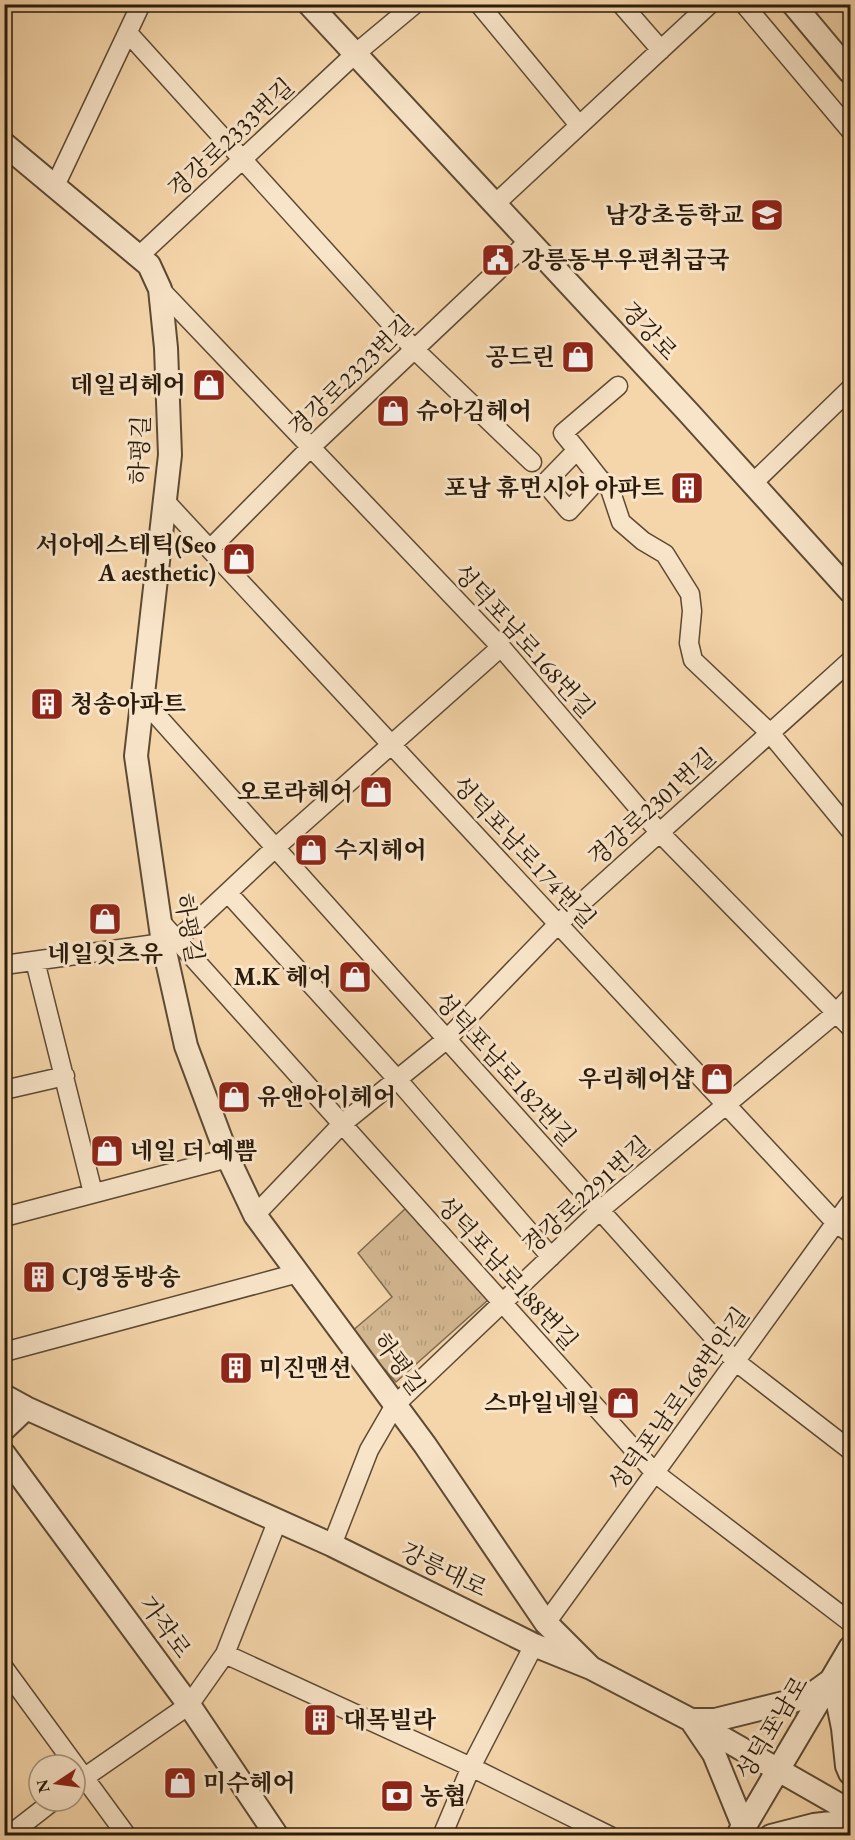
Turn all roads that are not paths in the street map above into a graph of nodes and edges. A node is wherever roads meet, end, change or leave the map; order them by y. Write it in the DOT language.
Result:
graph roads {
  1 [pos="141,4"];
  2 [pos="309,4"];
  3 [pos="415,4"];
  4 [pos="479,4"];
  5 [pos="621,4"];
  6 [pos="710,4"];
  7 [pos="744,4"];
  8 [pos="793,4"];
  9 [pos="128,33"];
  10 [pos="661,50"];
  11 [pos="355,54"];
  12 [pos="850,72"];
  13 [pos="579,125"];
  14 [pos="850,130"];
  15 [pos="4,144"];
  16 [pos="242,160"];
  17 [pos="55,186"];
  18 [pos="495,204"];
  19 [pos="529,241"];
  20 [pos="139,256"];
  21 [pos="160,289"];
  22 [pos="414,349"];
  23 [pos="618,386"];
  24 [pos="850,388"];
  25 [pos="311,447"];
  26 [pos="577,450"];
  27 [pos="532,462"];
  28 [pos="599,478"];
  29 [pos="753,483"];
  30 [pos="165,501"];
  31 [pos="210,549"];
  32 [pos="850,591"];
  33 [pos="501,647"];
  34 [pos="850,661"];
  35 [pos="143,700"];
  36 [pos="770,734"];
  37 [pos="392,745"];
  38 [pos="850,830"];
  39 [pos="659,832"];
  40 [pos="275,848"];
  41 [pos="228,893"];
  42 [pos="558,924"];
  43 [pos="170,942"];
  44 [pos="35,961"];
  45 [pos="4,965"];
  46 [pos="850,998"];
  47 [pos="836,1013"];
  48 [pos="850,1027"];
  49 [pos="447,1040"];
  50 [pos="65,1076"];
  51 [pos="397,1079"];
  52 [pos="4,1089"];
  53 [pos="727,1106"];
  54 [pos="342,1124"];
  55 [pos="228,1158"];
  56 [pos="93,1194"];
  57 [pos="850,1203"];
  58 [pos="600,1210"];
  59 [pos="255,1215"];
  60 [pos="4,1216"];
  61 [pos="843,1228"];
  62 [pos="551,1257"];
  63 [pos="298,1273"];
  64 [pos="502,1303"];
  65 [pos="4,1352"];
  66 [pos="735,1361"];
  67 [pos="4,1396"];
  68 [pos="395,1405"];
  69 [pos="26,1408"];
  70 [pos="4,1429"];
  71 [pos="850,1450"];
  72 [pos="4,1454"];
  73 [pos="655,1473"];
  74 [pos="277,1522"];
  75 [pos="332,1545"];
  76 [pos="850,1622"];
  77 [pos="546,1623"];
  78 [pos="534,1645"];
  79 [pos="850,1648"];
  80 [pos="225,1654"];
  81 [pos="4,1668"];
  82 [pos="591,1668"];
  83 [pos="833,1679"];
  84 [pos="189,1705"];
  85 [pos="691,1720"];
  86 [pos="62,1753"];
  87 [pos="471,1767"];
  88 [pos="779,1770"];
  89 [pos="850,1773"];
  90 [pos="87,1775"];
  91 [pos="87,1788"];
  92 [pos="850,1811"];
  93 [pos="38,1813"];
  94 [pos="850,1821"];
  95 [pos="8,1836"];
  96 [pos="127,1836"];
  97 [pos="277,1836"];
  98 [pos="442,1836"];
  99 [pos="610,1836"];
  100 [pos="739,1836"];
  101 [pos="771,1836"];
  1 -- 9 [label="street"];
  2 -- 11 [label="street, 경강로"];
  3 -- 11 [label="street, 경강로2333번길"];
  4 -- 13 [label="street"];
  5 -- 10 [label="street"];
  6 -- 10 [label="street"];
  7 -- 14 [label="street"];
  8 -- 12 [label="street"];
  9 -- 16 [label="street"];
  9 -- 17 [label="street"];
  10 -- 13 [label="street"];
  11 -- 16 [label="street, 경강로2333번길"];
  11 -- 18 [label="street, 경강로"];
  13 -- 18 [label="street"];
  15 -- 17 [label="street, 하평길"];
  16 -- 20 [label="street, 경강로2333번길"];
  16 -- 22 [label="street"];
  17 -- 20 [label="street, 하평길"];
  18 -- 19 [label="street, 경강로"];
  19 -- 22 [label="street, 경강로2323번길"];
  19 -- 29 [label="street, 경강로"];
  20 -- 21 [label="street, 하평길"];
  21 -- 25 [label="street, 성덕포남로168번길"];
  21 -- 30 [label="street, 하평길"];
  22 -- 25 [label="street, 경강로2323번길"];
  22 -- 27 [label="street"];
  23 -- 26 [label="street"];
  24 -- 29 [label="street"];
  25 -- 31 [label="street, 경강로2323번길"];
  25 -- 33 [label="street, 성덕포남로168번길"];
  26 -- 28 [label="street"];
  26 -- 28 [label="street"];
  28 -- 36 [label="street"];
  29 -- 32 [label="street, 경강로"];
  30 -- 31 [label="street, 성덕포남로174번길"];
  30 -- 35 [label="street, 하평길"];
  31 -- 37 [label="street, 성덕포남로174번길"];
  33 -- 37 [label="street"];
  33 -- 39 [label="street, 성덕포남로168번길"];
  34 -- 36 [label="street, 경강로2301번길"];
  35 -- 40 [label="street, 성덕포남로182번길"];
  35 -- 43 [label="street, 하평길"];
  36 -- 38 [label="street"];
  36 -- 39 [label="street, 경강로2301번길"];
  37 -- 40 [label="street"];
  37 -- 42 [label="street, 성덕포남로174번길"];
  39 -- 42 [label="street, 경강로2301번길"];
  39 -- 47 [label="street, 성덕포남로168번길"];
  40 -- 41 [label="street"];
  40 -- 49 [label="street, 성덕포남로182번길"];
  41 -- 43 [label="street"];
  41 -- 51 [label="street"];
  42 -- 49 [label="street, 경강로2301번길"];
  42 -- 53 [label="street, 성덕포남로174번길"];
  43 -- 44 [label="street"];
  43 -- 54 [label="street, 성덕포남로188번길"];
  43 -- 55 [label="street, 하평길"];
  44 -- 45 [label="street"];
  44 -- 50 [label="street"];
  46 -- 47 [label="street, 경강로2291번길"];
  47 -- 48 [label="street, 성덕포남로168번길"];
  47 -- 53 [label="street, 경강로2291번길"];
  49 -- 51 [label="street, 경강로2301번길"];
  49 -- 58 [label="street, 성덕포남로182번길"];
  50 -- 52 [label="street"];
  50 -- 56 [label="street"];
  51 -- 54 [label="street, 경강로2301번길"];
  51 -- 62 [label="street"];
  53 -- 58 [label="street, 경강로2291번길"];
  53 -- 61 [label="street, 성덕포남로174번길"];
  54 -- 59 [label="street, 경강로2301번길"];
  54 -- 64 [label="street, 성덕포남로188번길"];
  55 -- 56 [label="street"];
  55 -- 59 [label="street, 하평길"];
  56 -- 60 [label="street"];
  57 -- 61 [label="street, 성덕포남로168번안길"];
  58 -- 62 [label="street, 경강로2291번길"];
  58 -- 66 [label="street, 성덕포남로182번길"];
  59 -- 63 [label="street, 하평길"];
  61 -- 66 [label="street, 성덕포남로168번안길"];
  62 -- 64 [label="street, 경강로2291번길"];
  63 -- 65 [label="street"];
  63 -- 68 [label="street, 하평길"];
  64 -- 68 [label="street, 경강로2291번길"];
  64 -- 73 [label="street, 성덕포남로188번길"];
  66 -- 71 [label="street, 성덕포남로182번길"];
  66 -- 73 [label="street, 성덕포남로168번안길"];
  67 -- 69 [label="street, 강릉대로"];
  68 -- 75 [label="street, 경강로2291번길"];
  68 -- 77 [label="street, 하평길"];
  69 -- 70 [label="street"];
  69 -- 74 [label="street, 강릉대로"];
  72 -- 84 [label="street, 가작로"];
  73 -- 76 [label="street, 성덕포남로188번길"];
  73 -- 77 [label="street, 성덕포남로168번안길"];
  74 -- 75 [label="street, 강릉대로"];
  74 -- 80 [label="street"];
  75 -- 78 [label="street, 강릉대로"];
  77 -- 82 [label="street, 하평길"];
  78 -- 82 [label="street, 강릉대로"];
  78 -- 87 [label="street"];
  79 -- 83 [label="street, 성덕포남로"];
  80 -- 84 [label="street"];
  80 -- 87 [label="street"];
  81 -- 86 [label="street"];
  82 -- 85 [label="street, 강릉대로"];
  83 -- 85 [label="street"];
  83 -- 88 [label="street, 성덕포남로"];
  83 -- 89 [label="street"];
  84 -- 90 [label="street"];
  84 -- 97 [label="street, 가작로"];
  85 -- 88 [label="street, 강릉대로"];
  85 -- 100 [label="street"];
  87 -- 98 [label="street"];
  87 -- 99 [label="street"];
  88 -- 92 [label="street, 강릉대로"];
  88 -- 100 [label="street, 성덕포남로"];
  91 -- 96 [label="street"];
  93 -- 95 [label="street"];
  94 -- 101 [label="street"];
}
